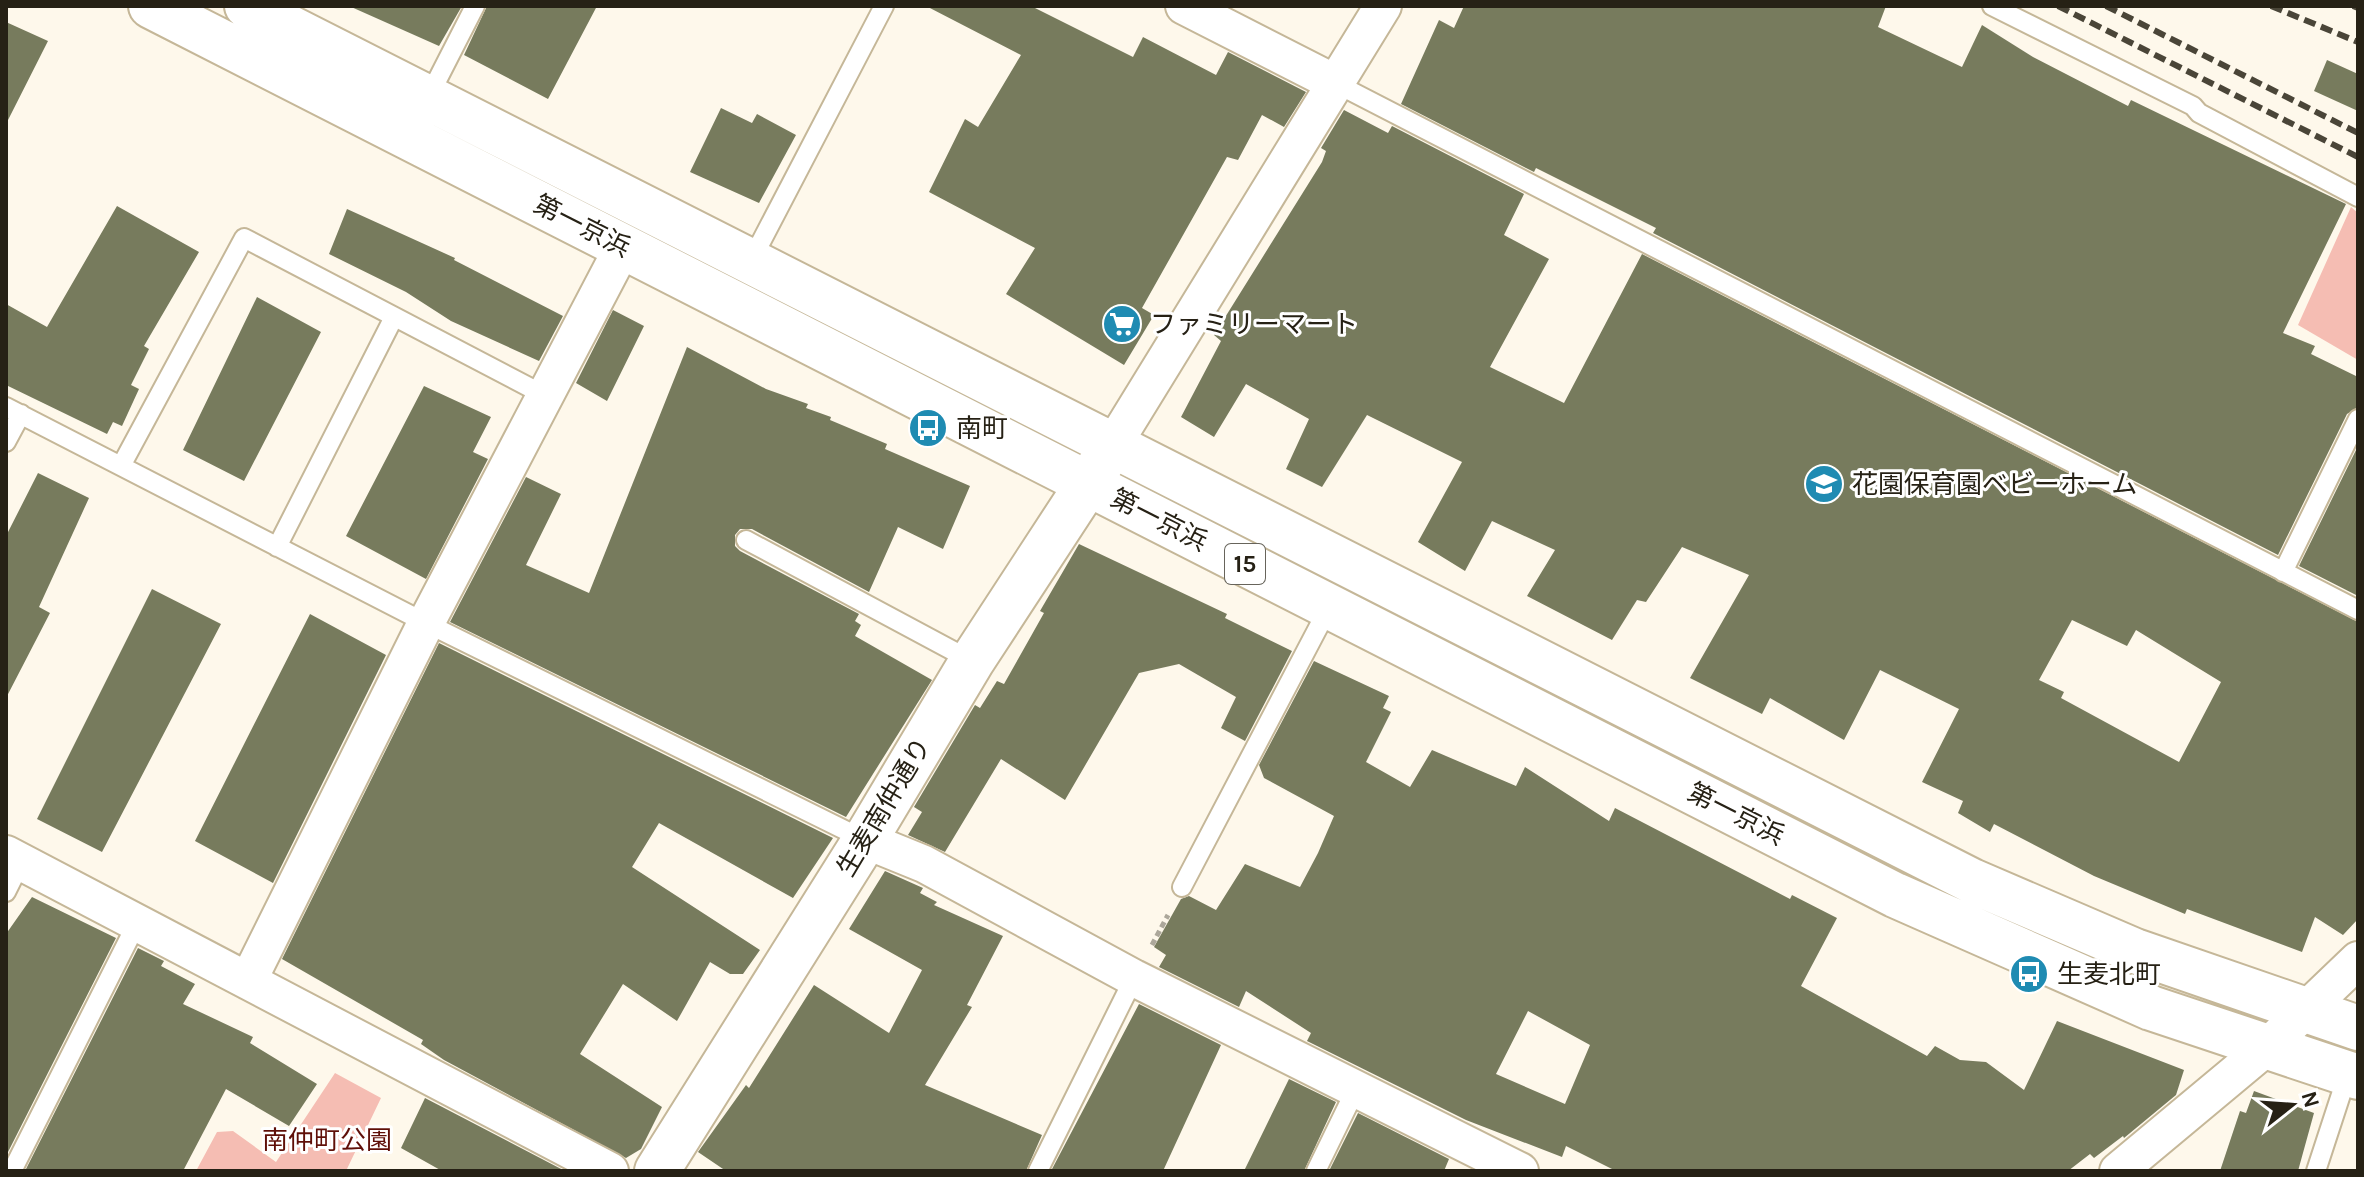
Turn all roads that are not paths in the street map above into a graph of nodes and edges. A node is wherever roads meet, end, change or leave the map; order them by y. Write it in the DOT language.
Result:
graph roads {
  1 [pos="151,6"];
  2 [pos="247,6"];
  3 [pos="475,6"];
  4 [pos="884,6"];
  5 [pos="1184,6"];
  6 [pos="1383,6"];
  7 [pos="1992,6"];
  8 [pos="1335,83"];
  9 [pos="428,98"];
  10 [pos="2358,197"];
  11 [pos="623,247"];
  12 [pos="751,261"];
  13 [pos="394,317"];
  14 [pos="546,396"];
  15 [pos="13,411"];
  16 [pos="2358,419"];
  17 [pos="6,442"];
  18 [pos="1113,445"];
  19 [pos="121,466"];
  20 [pos="1086,482"];
  21 [pos="746,540"];
  22 [pos="277,547"];
  23 [pos="2283,572"];
  24 [pos="1329,607"];
  25 [pos="2358,610"];
  26 [pos="426,623"];
  27 [pos="972,661"];
  28 [pos="865,840"];
  29 [pos="11,869"];
  30 [pos="1182,887"];
  31 [pos="137,923"];
  32 [pos="2358,960"];
  33 [pos="1142,964"];
  34 [pos="248,981"];
  35 [pos="2305,1011"];
  36 [pos="2358,1028"];
  37 [pos="2268,1046"];
  38 [pos="2353,1075"];
  39 [pos="1355,1091"];
  40 [pos="12,1171"];
  41 [pos="610,1171"];
  42 [pos="657,1171"];
  43 [pos="1038,1171"];
  44 [pos="1316,1171"];
  45 [pos="1520,1171"];
  46 [pos="2118,1171"];
  47 [pos="2316,1171"];
  1 -- 11 [label="main road, 第一京浜 / 15"];
  2 -- 9 [label="main road, 第一京浜 / 15"];
  3 -- 9 [label="lane"];
  4 -- 12 [label="lane"];
  5 -- 8 [label="street"];
  6 -- 8 [label="street"];
  7 -- 10 [label="lane"];
  8 -- 18 [label="street"];
  8 -- 23 [label="lane"];
  9 -- 12 [label="main road, 第一京浜 / 15"];
  11 -- 14 [label="street"];
  11 -- 20 [label="main road, 第一京浜 / 15"];
  12 -- 18 [label="main road, 第一京浜 / 15"];
  13 -- 14 [label="lane"];
  13 -- 19 [label="lane"];
  13 -- 22 [label="lane"];
  14 -- 26 [label="street"];
  15 -- 17 [label="lane"];
  15 -- 19 [label="lane"];
  16 -- 23 [label="lane"];
  18 -- 20 [label="main road, 生麦南仲通り"];
  18 -- 35 [label="main road, 第一京浜 / 15"];
  19 -- 22 [label="lane"];
  20 -- 24 [label="main road, 第一京浜 / 15"];
  20 -- 27 [label="main road, 生麦南仲通り"];
  21 -- 27 [label="lane"];
  22 -- 26 [label="lane"];
  23 -- 25 [label="lane"];
  24 -- 30 [label="lane"];
  24 -- 37 [label="main road, 第一京浜 / 15"];
  26 -- 28 [label="lane"];
  26 -- 34 [label="street"];
  27 -- 28 [label="main road, 生麦南仲通り"];
  28 -- 33 [label="street"];
  28 -- 42 [label="main road, 生麦南仲通り"];
  29 -- 31 [label="street"];
  31 -- 34 [label="street"];
  31 -- 40 [label="lane"];
  32 -- 35 [label="street"];
  33 -- 39 [label="street"];
  33 -- 43 [label="lane"];
  34 -- 41 [label="street"];
  35 -- 36 [label="main road, 第一京浜 / 15"];
  35 -- 37 [label="street"];
  37 -- 38 [label="main road, 第一京浜 / 15"];
  37 -- 46 [label="street"];
  38 -- 47 [label="lane"];
  39 -- 44 [label="lane"];
  39 -- 45 [label="street"];
}
